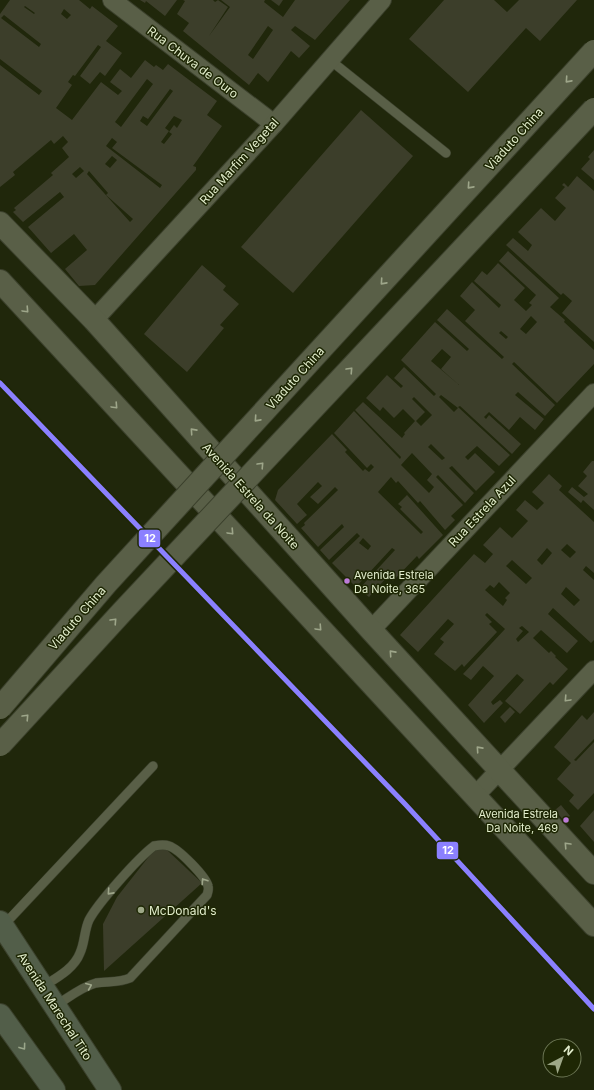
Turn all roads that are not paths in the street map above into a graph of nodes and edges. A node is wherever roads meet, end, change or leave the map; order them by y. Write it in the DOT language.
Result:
graph roads {
  1 [pos="112,0"];
  2 [pos="382,0"];
  3 [pos="594,51"];
  4 [pos="330,60"];
  5 [pos="594,109"];
  6 [pos="274,124"];
  7 [pos="446,153"];
  8 [pos="0,223"];
  9 [pos="0,281"];
  10 [pos="94,320"];
  11 [pos="594,393"];
  12 [pos="371,630"];
  13 [pos="594,670"];
  14 [pos="0,708"];
  15 [pos="0,745"];
  16 [pos="153,766"];
  17 [pos="499,771"];
  18 [pos="475,796"];
  19 [pos="594,873"];
  20 [pos="1,924"];
  21 [pos="594,925"];
  22 [pos="42,987"];
  23 [pos="55,1006"];
  24 [pos="0,1015"];
  25 [pos="54,1090"];
  26 [pos="110,1090"];
  1 -- 6 [label="street, Rua Chuva de Ouro"];
  2 -- 4 [label="street, Rua Marfim Vegetal"];
  3 -- 14 [label="street, Viaduto China, one-way, bridge"];
  4 -- 6 [label="street, Rua Marfim Vegetal"];
  4 -- 7 [label="lane"];
  15 -- 5 [label="street, one-way, bridge"];
  6 -- 10 [label="street, Rua Marfim Vegetal"];
  8 -- 10 [label="street, Avenida Estrela da Noite"];
  9 -- 18 [label="street, one-way"];
  12 -- 10 [label="street, Avenida Estrela da Noite, one-way"];
  11 -- 12 [label="street, Rua Estrela Azul"];
  17 -- 12 [label="street, Avenida Estrela da Noite, one-way"];
  13 -- 17 [label="street, one-way"];
  16 -- 20 [label="lane"];
  17 -- 18 [label="street"];
  19 -- 17 [label="street, Avenida Estrela da Noite, one-way"];
  18 -- 21 [label="street"];
  20 -- 22 [label="main road, Avenida Marechal Tito"];
  22 -- 23 [label="main road, Avenida Marechal Tito"];
  23 -- 22 [label="lane, one-way"];
  23 -- 26 [label="main road, Avenida Marechal Tito"];
  24 -- 25 [label="main road, one-way"];
}
